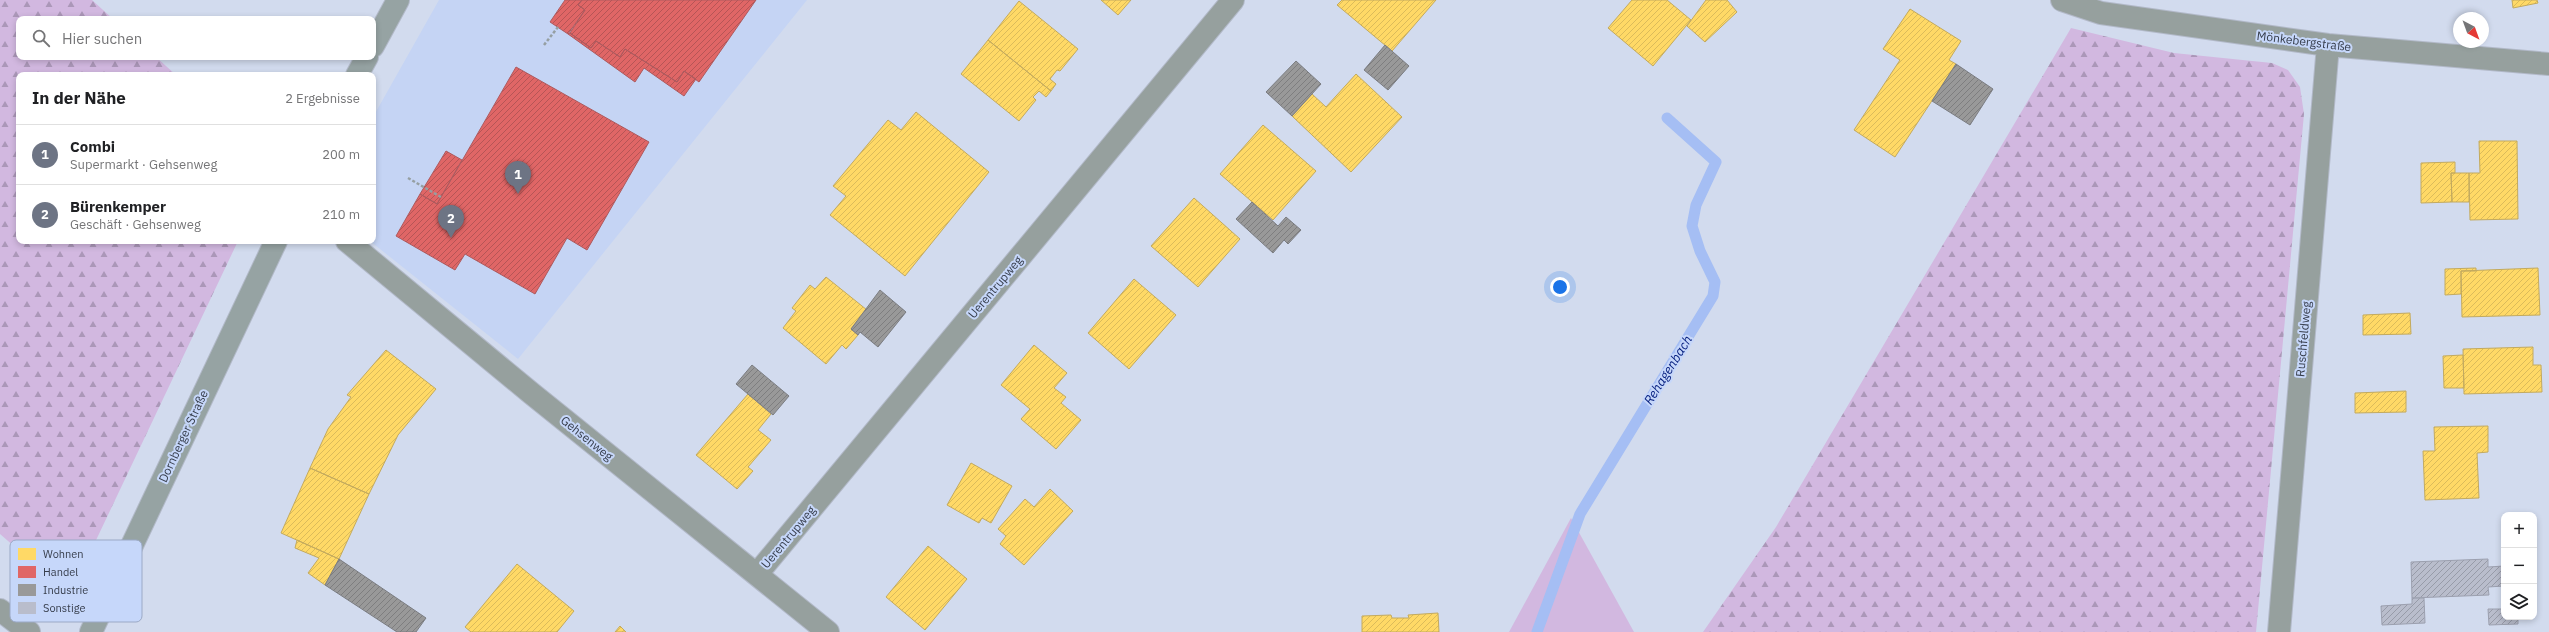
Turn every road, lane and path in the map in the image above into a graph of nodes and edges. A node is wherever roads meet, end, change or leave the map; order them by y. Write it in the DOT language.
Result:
graph roads {
  1 [pos="398,0"];
  2 [pos="1233,0"];
  3 [pos="2062,0"];
  4 [pos="558,27"];
  5 [pos="376,40"];
  6 [pos="544,45"];
  7 [pos="2328,45"];
  8 [pos="365,60"];
  9 [pos="2549,64"];
  10 [pos="359,72"];
  11 [pos="408,178"];
  12 [pos="441,197"];
  13 [pos="275,244"];
  14 [pos="351,244"];
  15 [pos="135,540"];
  16 [pos="757,574"];
  17 [pos="0,610"];
  18 [pos="10,618"];
  19 [pos="16,622"];
  20 [pos="96,622"];
  21 [pos="29,632"];
  22 [pos="91,632"];
  23 [pos="828,632"];
  24 [pos="2279,632"];
  1 -- 5 [label="main road"];
  2 -- 16 [label="street, Uerentrupweg"];
  3 -- 7 [label="street, Mönkebergstraße"];
  4 -- 6 [label="path"];
  7 -- 9 [label="street, Mönkebergstraße"];
  7 -- 24 [label="street, Ruschfeldweg"];
  8 -- 10 [label="main road"];
  11 -- 12 [label="path"];
  13 -- 15 [label="main road, Dornberger Straße"];
  14 -- 16 [label="street, Gehsenweg"];
  16 -- 23 [label="street, Gehsenweg"];
  17 -- 18 [label="street"];
  19 -- 21 [label="street"];
  20 -- 22 [label="main road, Dornberger Straße"];
}
